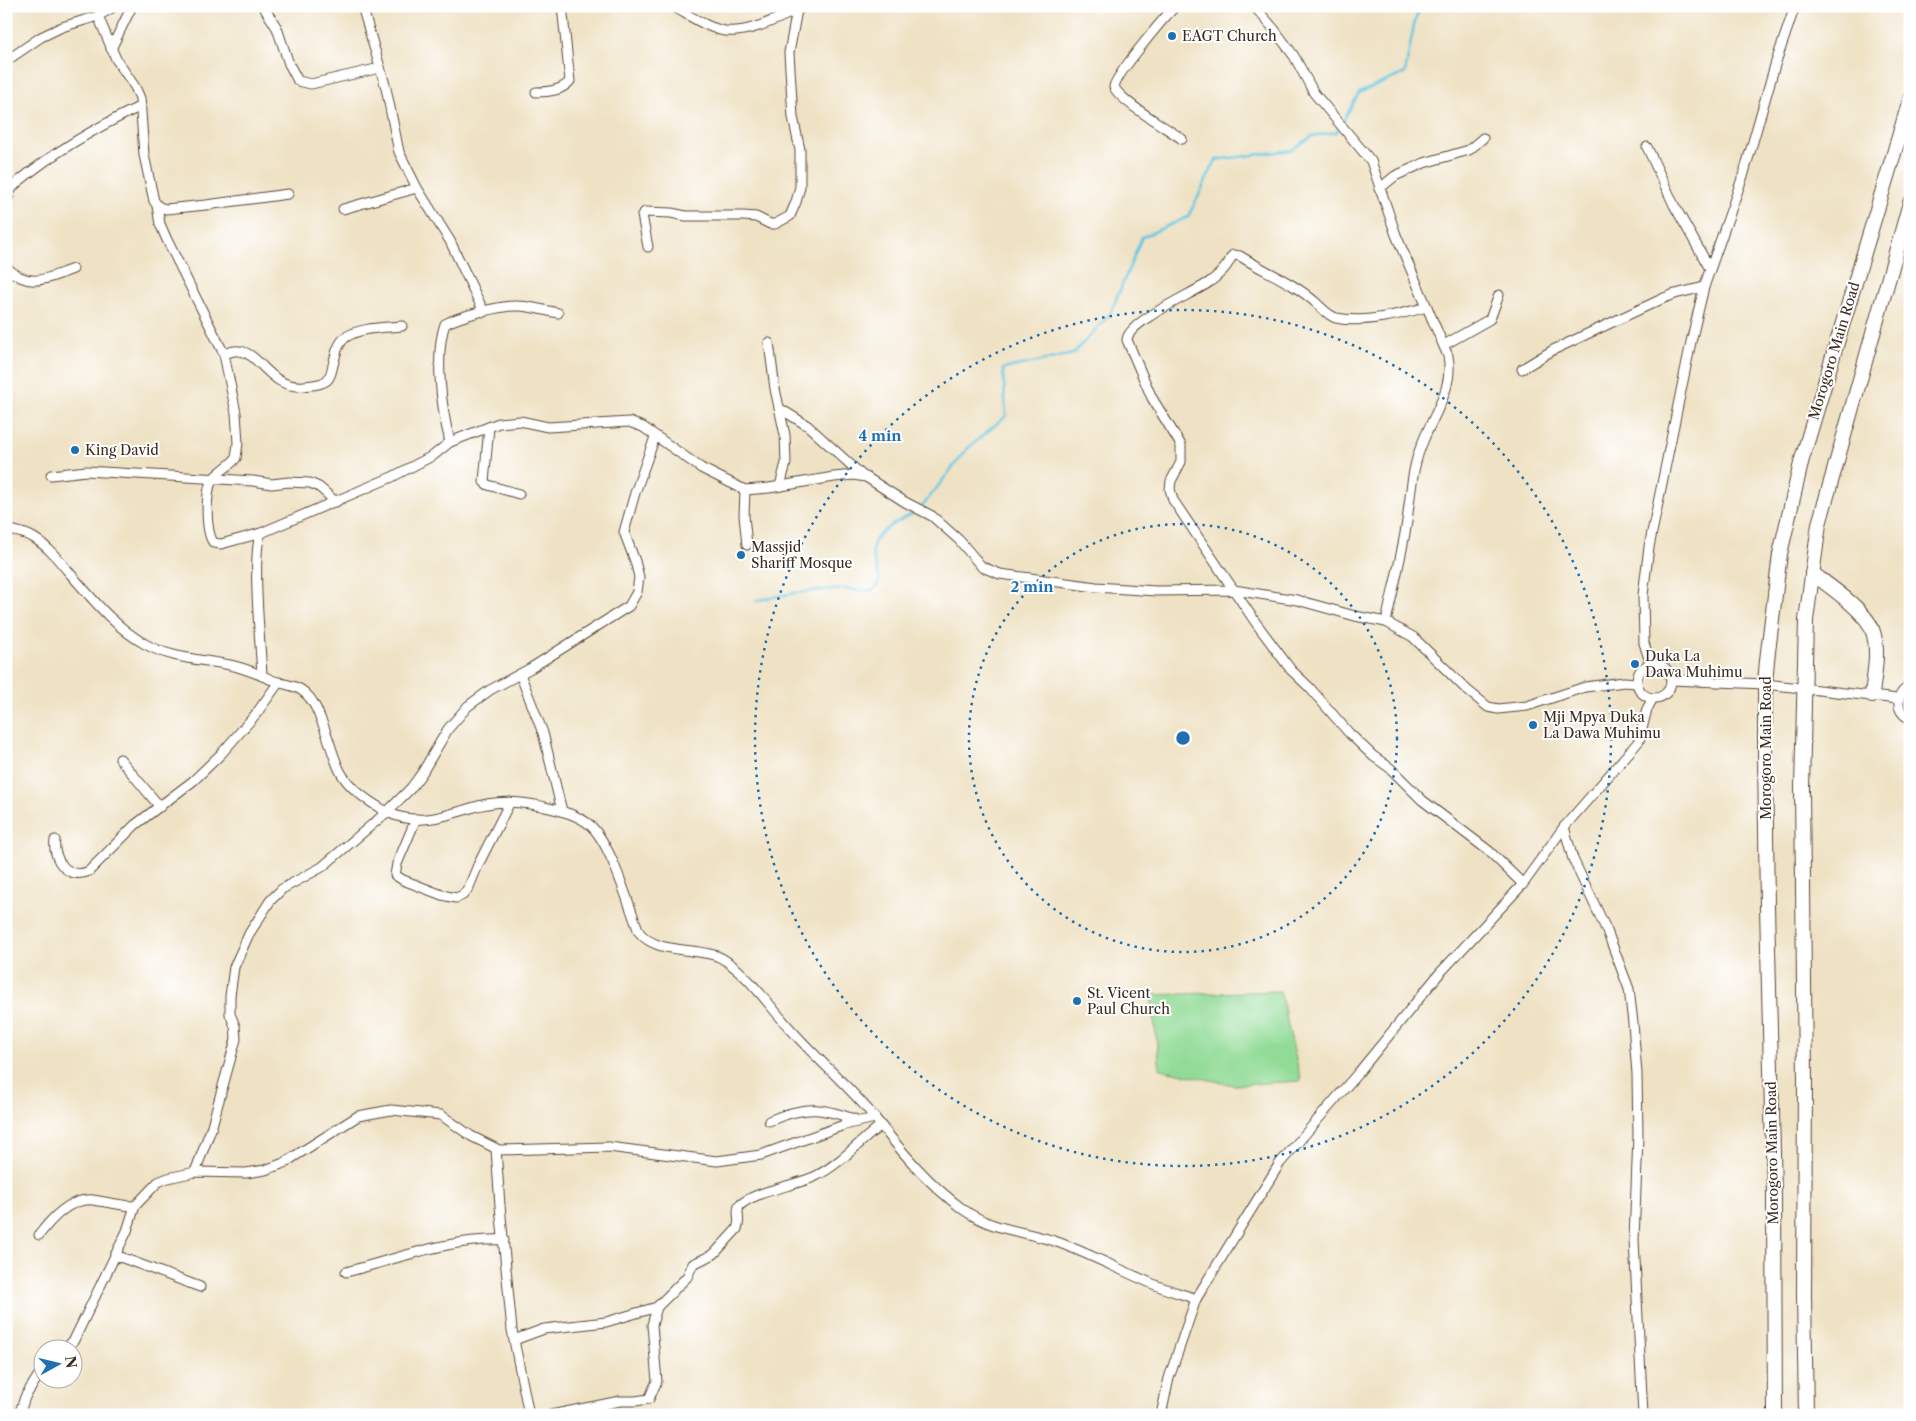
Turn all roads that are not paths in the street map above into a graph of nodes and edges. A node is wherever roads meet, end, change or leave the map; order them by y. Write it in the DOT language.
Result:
graph roads {
  1 [pos="115,6"];
  2 [pos="132,6"];
  3 [pos="263,6"];
  4 [pos="362,6"];
  5 [pos="562,6"];
  6 [pos="672,6"];
  7 [pos="807,6"];
  8 [pos="1176,6"];
  9 [pos="1254,6"];
  10 [pos="1795,6"];
  11 [pos="797,10"];
  12 [pos="98,16"];
  13 [pos="112,49"];
  14 [pos="6,61"];
  15 [pos="380,68"];
  16 [pos="536,92"];
  17 [pos="1910,100"];
  18 [pos="141,106"];
  19 [pos="1483,138"];
  20 [pos="1182,139"];
  21 [pos="1647,147"];
  22 [pos="417,188"];
  23 [pos="1379,189"];
  24 [pos="288,194"];
  25 [pos="6,202"];
  26 [pos="1910,203"];
  27 [pos="157,206"];
  28 [pos="342,209"];
  29 [pos="648,247"];
  30 [pos="6,267"];
  31 [pos="73,269"];
  32 [pos="1710,269"];
  33 [pos="1704,287"];
  34 [pos="1499,295"];
  35 [pos="1427,307"];
  36 [pos="484,312"];
  37 [pos="558,313"];
  38 [pos="402,326"];
  39 [pos="769,343"];
  40 [pos="1444,345"];
  41 [pos="224,354"];
  42 [pos="1522,369"];
  43 [pos="779,408"];
  44 [pos="489,427"];
  45 [pos="655,437"];
  46 [pos="450,442"];
  47 [pos="51,475"];
  48 [pos="863,476"];
  49 [pos="195,478"];
  50 [pos="212,479"];
  51 [pos="780,486"];
  52 [pos="745,490"];
  53 [pos="208,492"];
  54 [pos="519,494"];
  55 [pos="336,502"];
  56 [pos="6,529"];
  57 [pos="261,533"];
  58 [pos="747,546"];
  59 [pos="1812,573"];
  60 [pos="1234,590"];
  61 [pos="1386,622"];
  62 [pos="1651,665"];
  63 [pos="520,674"];
  64 [pos="262,676"];
  65 [pos="1671,680"];
  66 [pos="279,682"];
  67 [pos="1638,682"];
  68 [pos="1765,684"];
  69 [pos="1910,686"];
  70 [pos="1804,688"];
  71 [pos="1872,695"];
  72 [pos="1653,698"];
  73 [pos="1898,699"];
  74 [pos="1910,718"];
  75 [pos="120,759"];
  76 [pos="510,802"];
  77 [pos="160,806"];
  78 [pos="562,811"];
  79 [pos="387,812"];
  80 [pos="416,819"];
  81 [pos="1564,827"];
  82 [pos="55,840"];
  83 [pos="1523,884"];
  84 [pos="875,1118"];
  85 [pos="769,1121"];
  86 [pos="860,1121"];
  87 [pos="880,1126"];
  88 [pos="496,1149"];
  89 [pos="195,1172"];
  90 [pos="136,1206"];
  91 [pos="40,1235"];
  92 [pos="504,1240"];
  93 [pos="115,1255"];
  94 [pos="346,1272"];
  95 [pos="200,1287"];
  96 [pos="1196,1300"];
  97 [pos="657,1307"];
  98 [pos="75,1338"];
  99 [pos="514,1340"];
  100 [pos="32,1387"];
  101 [pos="19,1415"];
  102 [pos="530,1415"];
  103 [pos="551,1415"];
  104 [pos="1161,1415"];
  105 [pos="1643,1415"];
  106 [pos="1775,1415"];
  107 [pos="1806,1415"];
  1 -- 12 [label="street"];
  2 -- 13 [label="street"];
  3 -- 15 [label="street"];
  4 -- 15 [label="street"];
  5 -- 16 [label="street"];
  6 -- 11 [label="street"];
  7 -- 11 [label="street"];
  8 -- 20 [label="street"];
  9 -- 23 [label="street"];
  10 -- 32 [label="street"];
  11 -- 29 [label="street"];
  12 -- 13 [label="street"];
  12 -- 14 [label="street"];
  13 -- 18 [label="street"];
  15 -- 22 [label="street"];
  17 -- 68 [label="highway, Morogoro Main Road"];
  18 -- 25 [label="street"];
  18 -- 27 [label="street"];
  19 -- 23 [label="street"];
  21 -- 32 [label="street"];
  22 -- 28 [label="street"];
  22 -- 36 [label="street"];
  23 -- 35 [label="street"];
  24 -- 27 [label="street"];
  26 -- 59 [label="highway"];
  27 -- 41 [label="street"];
  30 -- 31 [label="street"];
  32 -- 33 [label="street"];
  33 -- 42 [label="street"];
  33 -- 62 [label="street"];
  34 -- 40 [label="street"];
  35 -- 40 [label="street"];
  35 -- 60 [label="street"];
  36 -- 37 [label="street"];
  36 -- 46 [label="street"];
  38 -- 41 [label="street"];
  39 -- 43 [label="street"];
  40 -- 61 [label="street"];
  41 -- 50 [label="street"];
  43 -- 48 [label="street"];
  43 -- 51 [label="street"];
  44 -- 45 [label="street"];
  44 -- 46 [label="street"];
  44 -- 54 [label="street"];
  45 -- 52 [label="street"];
  45 -- 63 [label="street"];
  46 -- 55 [label="street"];
  47 -- 49 [label="street"];
  48 -- 51 [label="street"];
  48 -- 60 [label="street"];
  49 -- 50 [label="street"];
  49 -- 53 [label="street"];
  50 -- 53 [label="street"];
  50 -- 55 [label="street"];
  51 -- 52 [label="street"];
  52 -- 58 [label="street"];
  53 -- 57 [label="street"];
  55 -- 57 [label="street"];
  56 -- 64 [label="street"];
  57 -- 64 [label="street"];
  59 -- 70 [label="highway"];
  59 -- 71 [label="highway"];
  60 -- 61 [label="street"];
  60 -- 83 [label="street"];
  61 -- 67 [label="street"];
  62 -- 65 [label="street"];
  62 -- 67 [label="street"];
  63 -- 78 [label="street"];
  63 -- 79 [label="street"];
  64 -- 66 [label="street"];
  65 -- 68 [label="street"];
  65 -- 72 [label="street"];
  66 -- 77 [label="street"];
  66 -- 79 [label="street"];
  67 -- 72 [label="street"];
  68 -- 70 [label="street"];
  68 -- 106 [label="highway, Morogoro Main Road"];
  69 -- 73 [label="street"];
  70 -- 71 [label="street"];
  70 -- 107 [label="highway"];
  71 -- 73 [label="street"];
  72 -- 81 [label="street"];
  73 -- 74 [label="street"];
  75 -- 77 [label="street"];
  76 -- 78 [label="street"];
  76 -- 80 [label="street"];
  76 -- 80 [label="street"];
  77 -- 82 [label="street"];
  78 -- 84 [label="street"];
  79 -- 80 [label="street"];
  79 -- 89 [label="street"];
  81 -- 83 [label="street"];
  81 -- 105 [label="street"];
  83 -- 96 [label="street"];
  84 -- 86 [label="street"];
  84 -- 87 [label="street"];
  85 -- 86 [label="street"];
  86 -- 88 [label="street"];
  87 -- 96 [label="street"];
  87 -- 97 [label="street"];
  88 -- 89 [label="street"];
  88 -- 92 [label="street"];
  89 -- 90 [label="street"];
  90 -- 91 [label="street"];
  90 -- 93 [label="street"];
  92 -- 94 [label="street"];
  92 -- 99 [label="street"];
  93 -- 95 [label="street"];
  93 -- 98 [label="street"];
  96 -- 104 [label="street"];
  97 -- 99 [label="street"];
  97 -- 103 [label="street"];
  99 -- 102 [label="street"];
  100 -- 101 [label="street"];
}
